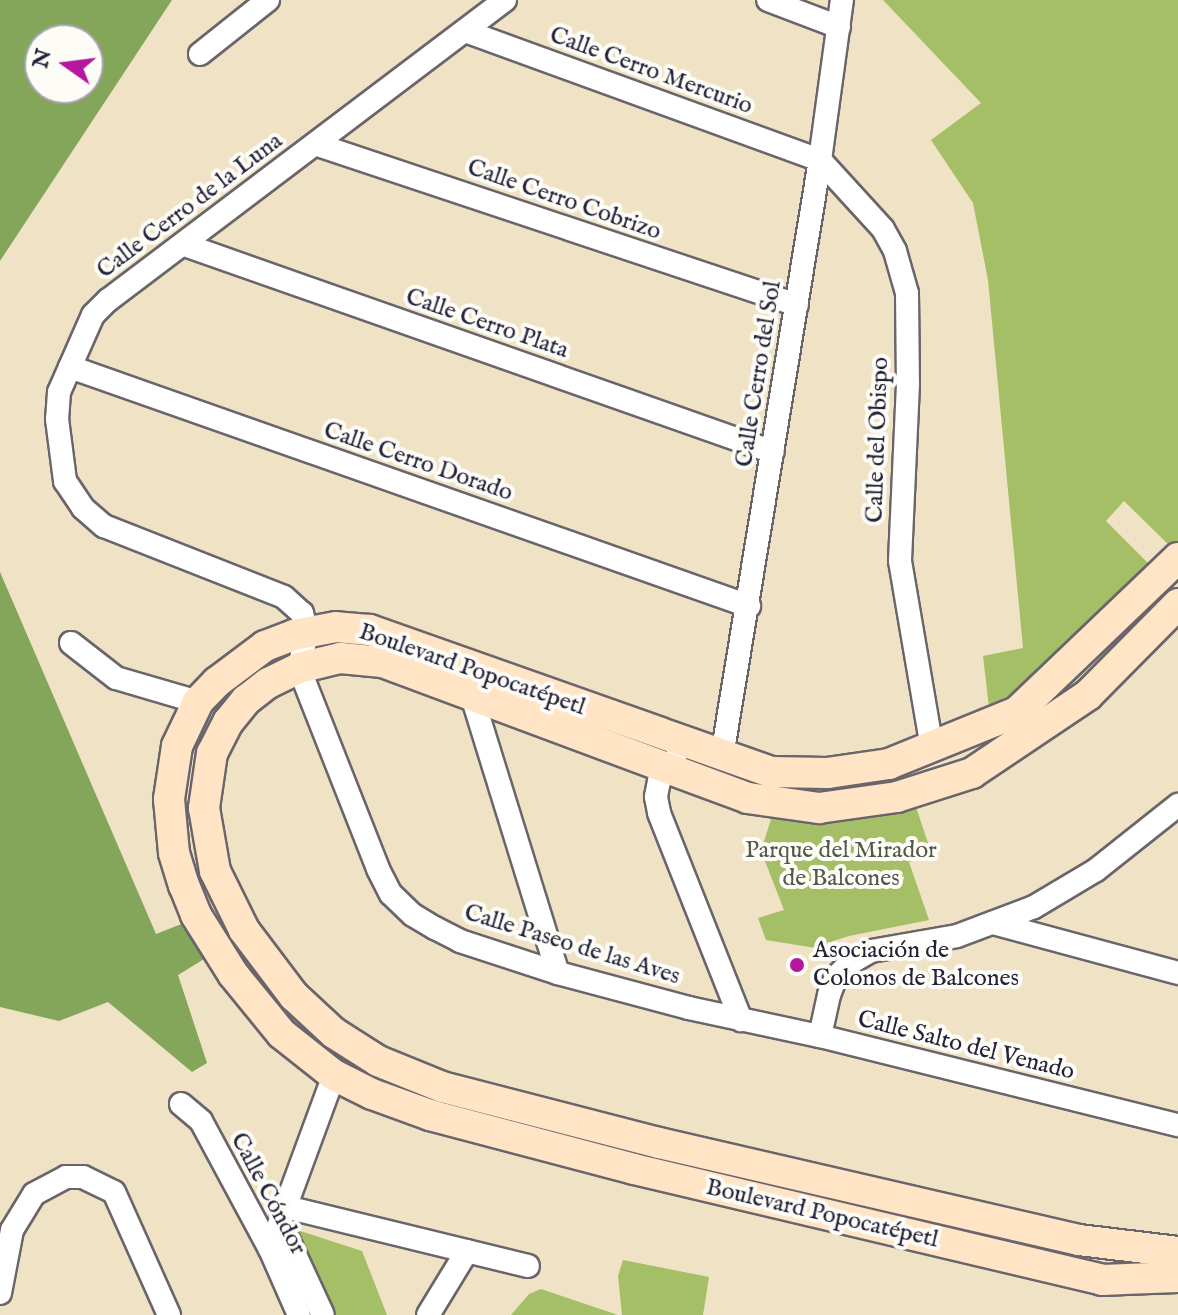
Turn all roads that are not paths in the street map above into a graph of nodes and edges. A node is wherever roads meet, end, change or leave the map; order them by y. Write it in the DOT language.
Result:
graph roads {
  1 [pos="268,0"];
  2 [pos="505,0"];
  3 [pos="768,0"];
  4 [pos="842,0"];
  5 [pos="839,27"];
  6 [pos="465,31"];
  7 [pos="200,54"];
  8 [pos="315,144"];
  9 [pos="820,160"];
  10 [pos="185,245"];
  11 [pos="797,305"];
  12 [pos="70,367"];
  13 [pos="773,452"];
  14 [pos="1178,558"];
  15 [pos="1178,604"];
  16 [pos="749,606"];
  17 [pos="307,633"];
  18 [pos="71,643"];
  19 [pos="299,668"];
  20 [pos="472,696"];
  21 [pos="198,702"];
  22 [pos="932,749"];
  23 [pos="676,756"];
  24 [pos="722,756"];
  25 [pos="766,771"];
  26 [pos="761,800"];
  27 [pos="1178,805"];
  28 [pos="1168,827"];
  29 [pos="993,923"];
  30 [pos="558,973"];
  31 [pos="1178,973"];
  32 [pos="741,1020"];
  33 [pos="334,1033"];
  34 [pos="820,1036"];
  35 [pos="322,1066"];
  36 [pos="442,1087"];
  37 [pos="181,1104"];
  38 [pos="430,1115"];
  39 [pos="1178,1125"];
  40 [pos="283,1214"];
  41 [pos="270,1249"];
  42 [pos="467,1251"];
  43 [pos="1178,1252"];
  44 [pos="528,1266"];
  45 [pos="1178,1277"];
  46 [pos="0,1293"];
  47 [pos="169,1315"];
  48 [pos="299,1315"];
  49 [pos="323,1315"];
  50 [pos="428,1315"];
  1 -- 7 [label="street"];
  2 -- 6 [label="street, Calle Cerro de la Luna"];
  3 -- 5 [label="street"];
  4 -- 5 [label="street, Calle Cerro del Sol"];
  5 -- 9 [label="street, Calle Cerro del Sol"];
  6 -- 8 [label="street, Calle Cerro de la Luna"];
  6 -- 9 [label="street, Calle Cerro Mercurio"];
  8 -- 10 [label="street, Calle Cerro de la Luna"];
  8 -- 11 [label="street, Calle Cerro Cobrizo"];
  9 -- 11 [label="street, Calle Cerro del Sol"];
  9 -- 22 [label="street, Calle del Obispo"];
  10 -- 12 [label="street, Calle Cerro de la Luna"];
  10 -- 13 [label="street, Calle Cerro Plata"];
  11 -- 13 [label="street, Calle Cerro del Sol"];
  12 -- 16 [label="street, Calle Cerro Dorado"];
  12 -- 17 [label="street, Calle Cerro de la Luna"];
  13 -- 16 [label="street, Calle Cerro del Sol"];
  14 -- 22 [label="street, Boulevard Popocatépetl"];
  15 -- 26 [label="street, Boulevard Popocatépetl"];
  16 -- 24 [label="street, Calle Cerro del Sol"];
  17 -- 19 [label="street"];
  17 -- 21 [label="street, Boulevard Popocatépetl"];
  17 -- 23 [label="street, Boulevard Popocatépetl"];
  18 -- 21 [label="street"];
  19 -- 20 [label="street, Boulevard Popocatépetl"];
  19 -- 30 [label="street, Calle Paseo de las Aves"];
  19 -- 33 [label="street, Boulevard Popocatépetl"];
  20 -- 23 [label="street, Boulevard Popocatépetl"];
  20 -- 30 [label="street"];
  21 -- 35 [label="street, Boulevard Popocatépetl"];
  22 -- 25 [label="street, Boulevard Popocatépetl"];
  23 -- 24 [label="street, Boulevard Popocatépetl"];
  23 -- 26 [label="street, Boulevard Popocatépetl"];
  23 -- 32 [label="street"];
  24 -- 25 [label="street, Boulevard Popocatépetl"];
  25 -- 26 [label="street"];
  27 -- 28 [label="street"];
  28 -- 29 [label="street"];
  29 -- 31 [label="street"];
  29 -- 34 [label="street"];
  30 -- 32 [label="street, Calle Paseo de las Aves"];
  32 -- 34 [label="street, Calle Salto del Venado"];
  33 -- 35 [label="street"];
  33 -- 36 [label="street, Boulevard Popocatépetl"];
  34 -- 39 [label="street, Calle Salto del Venado"];
  35 -- 38 [label="street, Boulevard Popocatépetl"];
  35 -- 40 [label="street"];
  36 -- 38 [label="street"];
  36 -- 43 [label="street, Boulevard Popocatépetl"];
  37 -- 41 [label="street, Calle Cóndor"];
  38 -- 45 [label="street, Boulevard Popocatépetl"];
  40 -- 41 [label="street"];
  40 -- 42 [label="street"];
  40 -- 49 [label="street"];
  41 -- 48 [label="street, Calle Cóndor"];
  42 -- 44 [label="street"];
  42 -- 50 [label="street"];
  46 -- 47 [label="street"];
}
